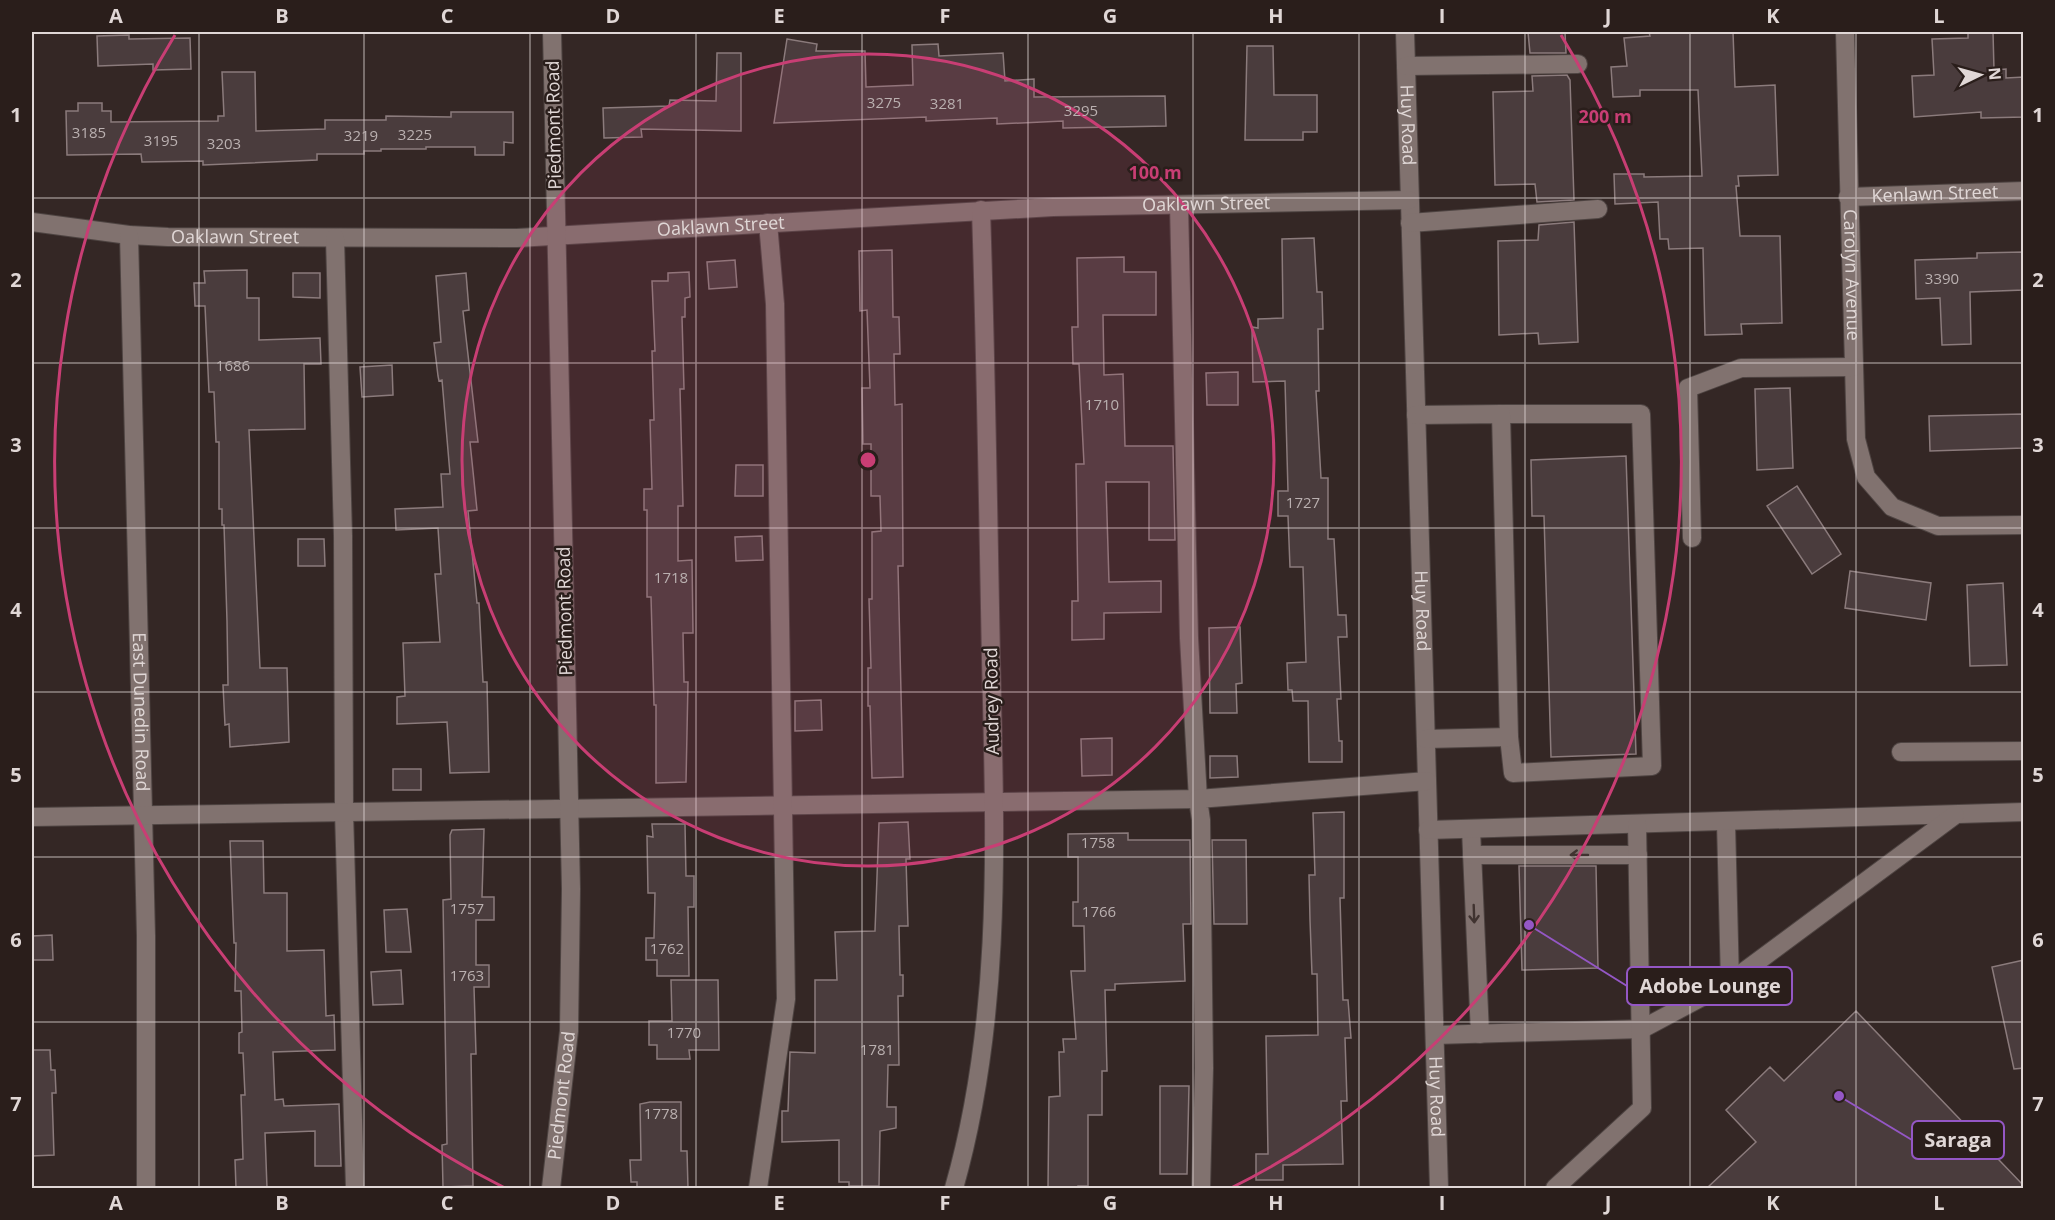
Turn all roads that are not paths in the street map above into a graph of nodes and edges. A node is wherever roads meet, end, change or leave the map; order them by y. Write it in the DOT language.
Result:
graph roads {
  1 [pos="552,32"];
  2 [pos="1405,32"];
  3 [pos="1845,32"];
  4 [pos="1578,64"];
  5 [pos="1406,66"];
  6 [pos="2024,191"];
  7 [pos="1848,197"];
  8 [pos="1409,200"];
  9 [pos="1179,205"];
  10 [pos="1598,209"];
  11 [pos="981,210"];
  12 [pos="32,222"];
  13 [pos="768,223"];
  14 [pos="1410,223"];
  15 [pos="129,235"];
  16 [pos="556,237"];
  17 [pos="335,238"];
  18 [pos="1854,367"];
  19 [pos="1501,414"];
  20 [pos="1416,415"];
  21 [pos="2024,525"];
  22 [pos="1692,538"];
  23 [pos="1509,737"];
  24 [pos="1426,739"];
  25 [pos="2024,751"];
  26 [pos="1901,752"];
  27 [pos="1427,781"];
  28 [pos="1198,799"];
  29 [pos="994,802"];
  30 [pos="783,807"];
  31 [pos="569,808"];
  32 [pos="344,812"];
  33 [pos="2024,812"];
  34 [pos="1955,815"];
  35 [pos="144,816"];
  36 [pos="32,817"];
  37 [pos="1725,823"];
  38 [pos="1637,824"];
  39 [pos="1471,829"];
  40 [pos="1428,830"];
  41 [pos="1472,855"];
  42 [pos="1638,855"];
  43 [pos="1730,982"];
  44 [pos="1642,1029"];
  45 [pos="1479,1034"];
  46 [pos="1435,1035"];
  47 [pos="146,1188"];
  48 [pos="355,1188"];
  49 [pos="551,1188"];
  50 [pos="758,1188"];
  51 [pos="954,1188"];
  52 [pos="1201,1188"];
  53 [pos="1439,1188"];
  54 [pos="1556,1188"];
  1 -- 16 [label="street, Piedmont Road"];
  2 -- 5 [label="street, Huy Road"];
  3 -- 7 [label="street, Carolyn Avenue"];
  4 -- 5 [label="street"];
  5 -- 8 [label="street, Huy Road"];
  6 -- 7 [label="street, Kenlawn Street"];
  7 -- 18 [label="street, Carolyn Avenue"];
  8 -- 9 [label="street, Oaklawn Street"];
  8 -- 14 [label="street, Huy Road"];
  9 -- 11 [label="street, Oaklawn Street"];
  9 -- 28 [label="street"];
  10 -- 14 [label="street"];
  11 -- 13 [label="street, Oaklawn Street"];
  11 -- 29 [label="street, Audrey Road"];
  12 -- 15 [label="street, Oaklawn Street"];
  13 -- 16 [label="street, Oaklawn Street"];
  13 -- 30 [label="street"];
  14 -- 20 [label="street, Huy Road"];
  15 -- 17 [label="street, Oaklawn Street"];
  15 -- 35 [label="street, East Dunedin Road"];
  16 -- 17 [label="street, Oaklawn Street"];
  16 -- 31 [label="street, Piedmont Road"];
  17 -- 32 [label="street"];
  18 -- 21 [label="street, Carolyn Avenue"];
  18 -- 22 [label="street"];
  19 -- 20 [label="street"];
  19 -- 23 [label="street"];
  19 -- 23 [label="street"];
  20 -- 24 [label="street, Huy Road"];
  23 -- 24 [label="street"];
  24 -- 27 [label="street, Huy Road"];
  25 -- 26 [label="street"];
  27 -- 28 [label="street"];
  27 -- 40 [label="street, Huy Road"];
  28 -- 29 [label="street"];
  28 -- 52 [label="street"];
  29 -- 30 [label="street"];
  29 -- 51 [label="street, Audrey Road"];
  30 -- 31 [label="street"];
  30 -- 50 [label="street"];
  31 -- 32 [label="street"];
  31 -- 49 [label="street, Piedmont Road"];
  32 -- 35 [label="street"];
  32 -- 48 [label="street"];
  33 -- 34 [label="street"];
  34 -- 37 [label="street"];
  34 -- 43 [label="street"];
  35 -- 36 [label="street"];
  35 -- 47 [label="street, East Dunedin Road"];
  37 -- 38 [label="street"];
  37 -- 43 [label="street"];
  38 -- 39 [label="street"];
  38 -- 42 [label="street"];
  39 -- 40 [label="street"];
  39 -- 41 [label="street"];
  40 -- 46 [label="street, Huy Road"];
  42 -- 41 [label="street, one-way"];
  41 -- 45 [label="street, one-way"];
  42 -- 44 [label="street"];
  43 -- 44 [label="street"];
  44 -- 45 [label="street"];
  44 -- 54 [label="street"];
  45 -- 46 [label="street"];
  46 -- 53 [label="street, Huy Road"];
}
